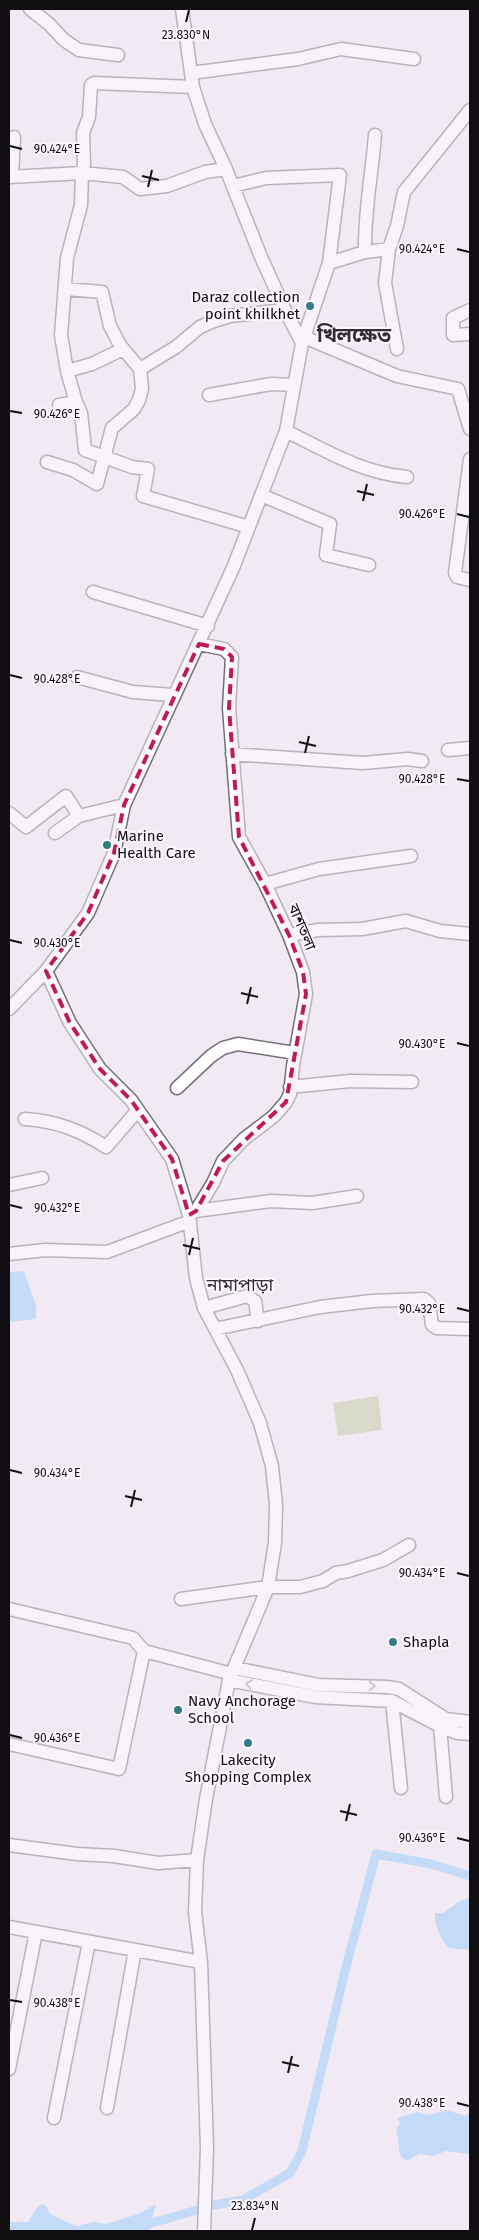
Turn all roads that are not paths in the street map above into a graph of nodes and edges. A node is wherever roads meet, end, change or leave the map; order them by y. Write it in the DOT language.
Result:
graph roads {
  1 [pos="30,9"];
  2 [pos="182,9"];
  3 [pos="118,55"];
  4 [pos="414,59"];
  5 [pos="191,73"];
  6 [pos="193,87"];
  7 [pos="470,110"];
  8 [pos="375,135"];
  9 [pos="14,138"];
  10 [pos="226,169"];
  11 [pos="82,173"];
  12 [pos="11,177"];
  13 [pos="233,186"];
  14 [pos="389,249"];
  15 [pos="365,252"];
  16 [pos="329,263"];
  17 [pos="66,289"];
  18 [pos="285,310"];
  19 [pos="470,310"];
  20 [pos="470,334"];
  21 [pos="303,340"];
  22 [pos="123,349"];
  23 [pos="397,349"];
  24 [pos="140,369"];
  25 [pos="67,371"];
  26 [pos="293,385"];
  27 [pos="210,394"];
  28 [pos="76,402"];
  29 [pos="59,405"];
  30 [pos="470,430"];
  31 [pos="286,432"];
  32 [pos="105,456"];
  33 [pos="470,460"];
  34 [pos="47,462"];
  35 [pos="408,477"];
  36 [pos="261,495"];
  37 [pos="249,527"];
  38 [pos="369,565"];
  39 [pos="470,580"];
  40 [pos="94,592"];
  41 [pos="208,626"];
  42 [pos="199,644"];
  43 [pos="77,677"];
  44 [pos="173,695"];
  45 [pos="470,748"];
  46 [pos="448,750"];
  47 [pos="232,754"];
  48 [pos="422,760"];
  49 [pos="124,805"];
  50 [pos="9,813"];
  51 [pos="79,816"];
  52 [pos="55,833"];
  53 [pos="411,856"];
  54 [pos="265,884"];
  55 [pos="470,934"];
  56 [pos="290,935"];
  57 [pos="46,971"];
  58 [pos="9,1009"];
  59 [pos="295,1053"];
  60 [pos="412,1082"];
  61 [pos="177,1088"];
  62 [pos="290,1088"];
  63 [pos="138,1110"];
  64 [pos="26,1119"];
  65 [pos="42,1178"];
  66 [pos="9,1185"];
  67 [pos="356,1196"];
  68 [pos="191,1216"];
  69 [pos="9,1254"];
  70 [pos="204,1308"];
  71 [pos="258,1321"];
  72 [pos="215,1329"];
  73 [pos="470,1329"];
  74 [pos="409,1545"];
  75 [pos="268,1588"];
  76 [pos="181,1599"];
  77 [pos="9,1609"];
  78 [pos="144,1652"];
  79 [pos="232,1674"];
  80 [pos="353,1693"];
  81 [pos="392,1700"];
  82 [pos="415,1706"];
  83 [pos="470,1722"];
  84 [pos="440,1726"];
  85 [pos="470,1734"];
  86 [pos="9,1744"];
  87 [pos="401,1788"];
  88 [pos="446,1797"];
  89 [pos="9,1845"];
  90 [pos="197,1860"];
  91 [pos="9,1927"];
  92 [pos="36,1932"];
  93 [pos="89,1942"];
  94 [pos="135,1950"];
  95 [pos="201,1962"];
  96 [pos="9,2069"];
  97 [pos="107,2108"];
  98 [pos="54,2118"];
  99 [pos="204,2231"];
  1 -- 3 [label="street"];
  2 -- 5 [label="street"];
  4 -- 5 [label="street"];
  5 -- 6 [label="street"];
  6 -- 10 [label="street"];
  6 -- 11 [label="street"];
  7 -- 14 [label="street"];
  8 -- 15 [label="street"];
  9 -- 12 [label="street"];
  10 -- 11 [label="street"];
  10 -- 13 [label="street"];
  11 -- 12 [label="street"];
  11 -- 17 [label="street"];
  13 -- 16 [label="street"];
  13 -- 18 [label="street"];
  14 -- 15 [label="street"];
  14 -- 23 [label="street"];
  15 -- 16 [label="street"];
  16 -- 21 [label="street"];
  17 -- 22 [label="street"];
  17 -- 25 [label="street"];
  18 -- 21 [label="street"];
  18 -- 24 [label="street"];
  19 -- 20 [label="street"];
  21 -- 26 [label="street"];
  21 -- 30 [label="street"];
  22 -- 24 [label="street"];
  22 -- 25 [label="street"];
  24 -- 32 [label="street"];
  25 -- 28 [label="street"];
  26 -- 27 [label="street"];
  26 -- 31 [label="street"];
  28 -- 29 [label="street"];
  28 -- 32 [label="street"];
  31 -- 35 [label="street"];
  31 -- 36 [label="street"];
  32 -- 34 [label="street"];
  32 -- 37 [label="street"];
  33 -- 39 [label="street"];
  36 -- 37 [label="street"];
  36 -- 38 [label="street"];
  37 -- 41 [label="street"];
  40 -- 41 [label="street"];
  41 -- 42 [label="street"];
  42 -- 44 [label="street"];
  42 -- 47 [label="street, বাশতলা"];
  43 -- 44 [label="street"];
  44 -- 49 [label="street"];
  45 -- 46 [label="street"];
  47 -- 48 [label="street"];
  47 -- 54 [label="street, বাশতলা"];
  49 -- 51 [label="street"];
  49 -- 57 [label="street"];
  50 -- 51 [label="street"];
  51 -- 52 [label="street"];
  53 -- 54 [label="street"];
  54 -- 56 [label="street, বাশতলা"];
  55 -- 56 [label="street"];
  56 -- 59 [label="street, বাশতলা"];
  57 -- 58 [label="street"];
  57 -- 63 [label="street"];
  59 -- 61 [label="street"];
  59 -- 62 [label="street, বাশতলা"];
  60 -- 62 [label="street"];
  62 -- 68 [label="street, বাশতলা"];
  63 -- 64 [label="street"];
  63 -- 68 [label="street"];
  65 -- 66 [label="street"];
  67 -- 68 [label="street"];
  68 -- 69 [label="street"];
  68 -- 70 [label="street"];
  70 -- 71 [label="street"];
  70 -- 72 [label="street"];
  71 -- 72 [label="street"];
  71 -- 73 [label="street"];
  72 -- 75 [label="street"];
  74 -- 75 [label="street"];
  75 -- 76 [label="street"];
  75 -- 79 [label="street"];
  77 -- 78 [label="street"];
  78 -- 79 [label="street"];
  78 -- 86 [label="street"];
  79 -- 80 [label="street"];
  79 -- 90 [label="street"];
  80 -- 81 [label="street"];
  80 -- 82 [label="street, one-way"];
  81 -- 82 [label="street"];
  81 -- 87 [label="street"];
  82 -- 83 [label="street"];
  82 -- 84 [label="street"];
  84 -- 85 [label="street"];
  84 -- 88 [label="street"];
  89 -- 90 [label="street"];
  90 -- 95 [label="street"];
  91 -- 92 [label="street"];
  92 -- 93 [label="street"];
  92 -- 96 [label="street"];
  93 -- 94 [label="street"];
  93 -- 98 [label="street"];
  94 -- 95 [label="street"];
  94 -- 97 [label="street"];
  95 -- 99 [label="street"];
}
